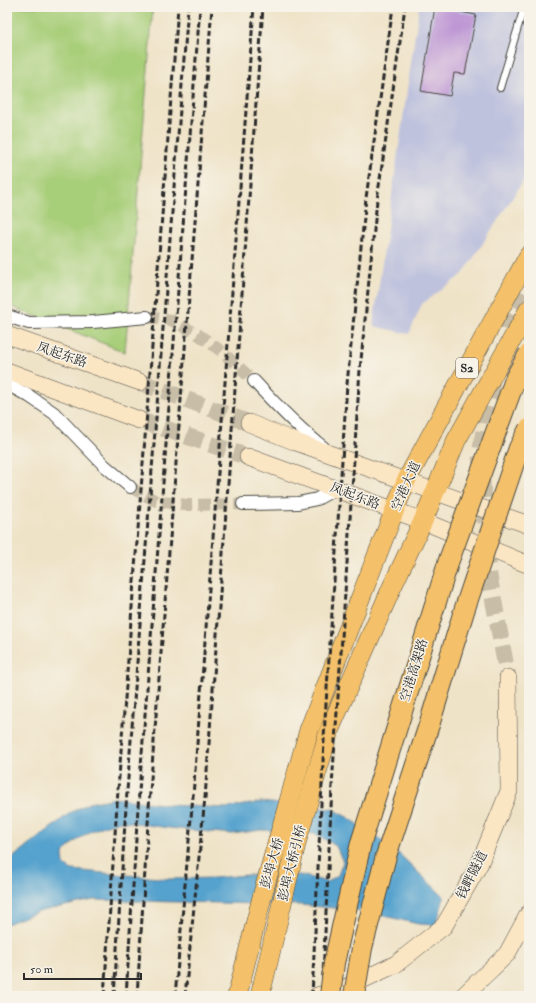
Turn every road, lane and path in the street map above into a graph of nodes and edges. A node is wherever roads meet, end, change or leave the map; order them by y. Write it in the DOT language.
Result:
graph roads {
  1 [pos="524,7"];
  2 [pos="500,88"];
  3 [pos="529,255"];
  4 [pos="529,309"];
  5 [pos="7,316"];
  6 [pos="147,318"];
  7 [pos="7,335"];
  8 [pos="529,354"];
  9 [pos="7,371"];
  10 [pos="254,381"];
  11 [pos="140,382"];
  12 [pos="7,384"];
  13 [pos="139,420"];
  14 [pos="249,423"];
  15 [pos="529,428"];
  16 [pos="333,455"];
  17 [pos="248,457"];
  18 [pos="406,481"];
  19 [pos="130,487"];
  20 [pos="335,489"];
  21 [pos="435,492"];
  22 [pos="243,504"];
  23 [pos="395,511"];
  24 [pos="423,521"];
  25 [pos="529,525"];
  26 [pos="529,565"];
  27 [pos="508,678"];
  28 [pos="309,730"];
  29 [pos="529,914"];
  30 [pos="238,996"];
  31 [pos="260,996"];
  32 [pos="317,996"];
  33 [pos="330,996"];
  34 [pos="354,996"];
  35 [pos="462,996"];
  1 -- 2 [label="lane"];
  3 -- 18 [label="main road, 空港大道 / S2"];
  4 -- 21 [label="main road"];
  5 -- 6 [label="street"];
  7 -- 11 [label="main road, 凤起东路"];
  8 -- 33 [label="highway, 空港高架路, bridge"];
  9 -- 13 [label="main road"];
  10 -- 16 [label="street"];
  12 -- 19 [label="street"];
  14 -- 16 [label="main road"];
  15 -- 34 [label="highway, bridge"];
  16 -- 18 [label="main road"];
  17 -- 20 [label="main road, 凤起东路"];
  18 -- 21 [label="main road"];
  18 -- 23 [label="main road, 空港大道"];
  20 -- 22 [label="street"];
  20 -- 23 [label="main road, 凤起东路"];
  21 -- 24 [label="main road"];
  21 -- 25 [label="main road"];
  23 -- 24 [label="main road, 凤起东路"];
  23 -- 28 [label="main road, 空港大道"];
  24 -- 26 [label="main road, 凤起东路"];
  24 -- 31 [label="main road, 彭埠大桥引桥"];
  27 -- 32 [label="main road, 钱畔隧道"];
  28 -- 30 [label="main road, 彭埠大桥"];
  29 -- 35 [label="main road"];
}
